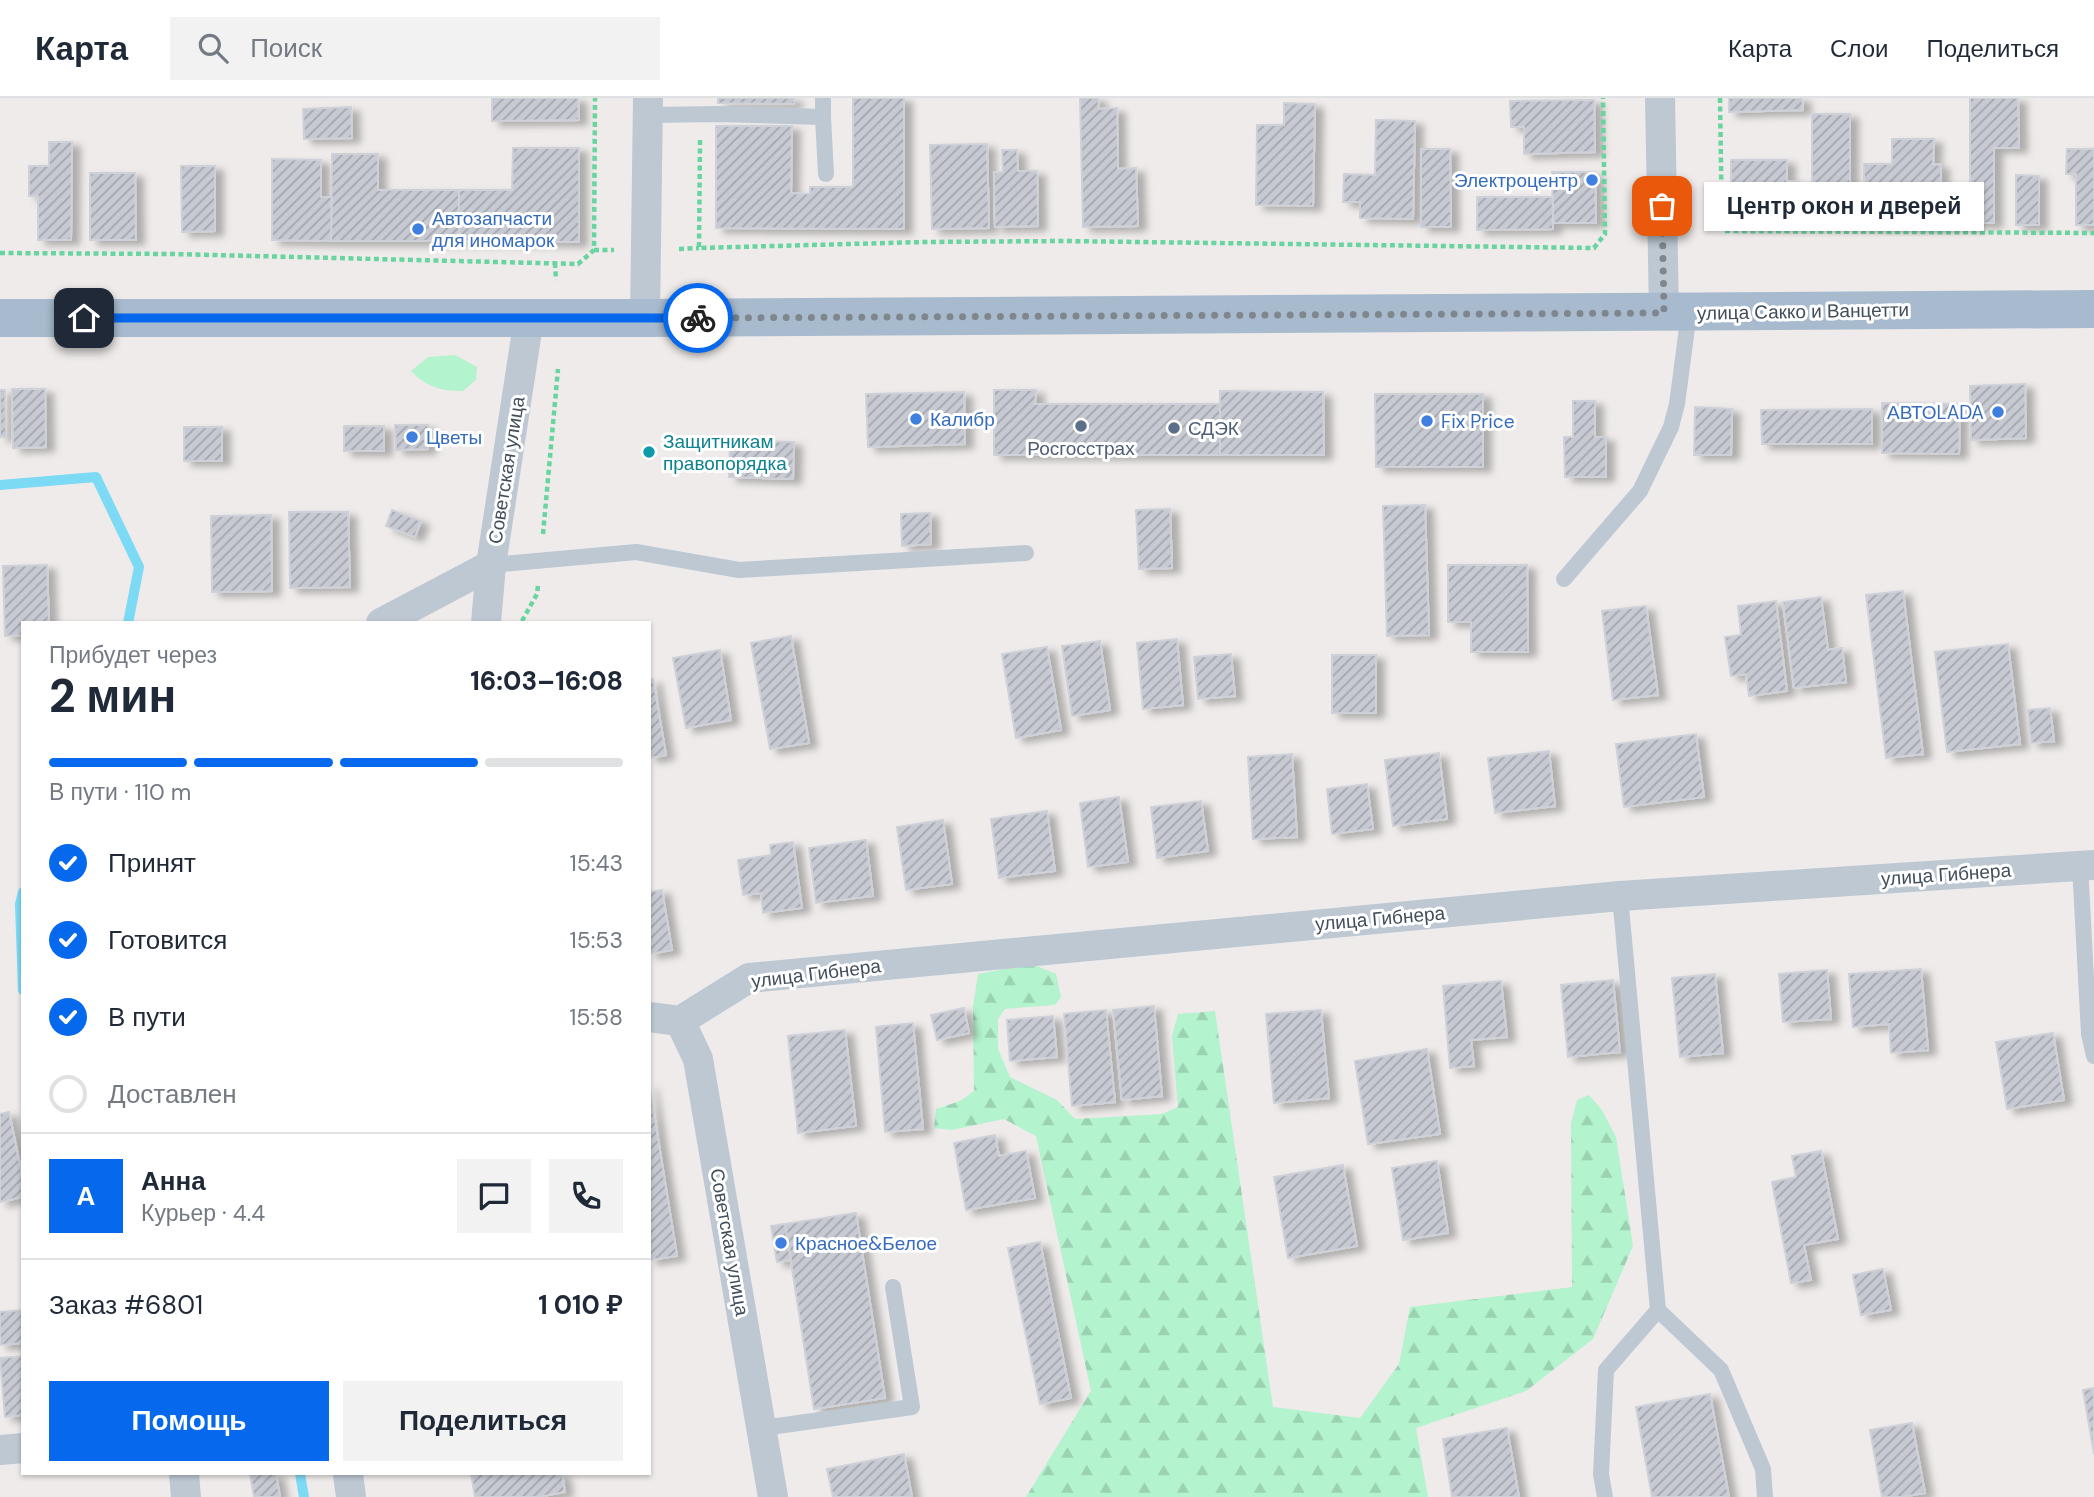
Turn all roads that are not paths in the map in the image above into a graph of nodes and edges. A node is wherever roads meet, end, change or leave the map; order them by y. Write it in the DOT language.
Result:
graph roads {
  1 [pos="823,98"];
  2 [pos="1660,98"];
  3 [pos="648,106"];
  4 [pos="823,117"];
  5 [pos="825,174"];
  6 [pos="2094,309"];
  7 [pos="1676,313"];
  8 [pos="0,318"];
  9 [pos="543,318"];
  10 [pos="645,318"];
  11 [pos="1026,553"];
  12 [pos="491,565"];
  13 [pos="1564,579"];
  14 [pos="385,621"];
  15 [pos="486,621"];
  16 [pos="2087,865"];
  17 [pos="1620,896"];
  18 [pos="651,1017"];
  19 [pos="680,1021"];
  20 [pos="2094,1056"];
  21 [pos="893,1287"];
  22 [pos="1658,1310"];
  23 [pos="763,1428"];
  24 [pos="21,1448"];
  25 [pos="0,1450"];
  26 [pos="184,1475"];
  27 [pos="348,1475"];
  28 [pos="186,1497"];
  29 [pos="351,1497"];
  30 [pos="773,1497"];
  31 [pos="1605,1497"];
  32 [pos="1765,1497"];
  1 -- 4 [label="lane"];
  2 -- 7 [label="street"];
  3 -- 4 [label="lane"];
  3 -- 10 [label="street"];
  4 -- 5 [label="lane"];
  6 -- 7 [label="main road, улица Сакко и Ванцетти"];
  7 -- 10 [label="main road, улица Сакко и Ванцетти"];
  7 -- 13 [label="lane"];
  8 -- 9 [label="main road, улица Сакко и Ванцетти"];
  9 -- 10 [label="main road, улица Сакко и Ванцетти"];
  9 -- 12 [label="street, Советская улица"];
  11 -- 12 [label="lane"];
  12 -- 14 [label="street"];
  12 -- 15 [label="street, Советская улица"];
  16 -- 17 [label="street, улица Гибнера"];
  16 -- 20 [label="lane"];
  17 -- 19 [label="street, улица Гибнера"];
  17 -- 22 [label="lane"];
  18 -- 19 [label="street"];
  19 -- 23 [label="street, Советская улица"];
  21 -- 23 [label="lane"];
  22 -- 31 [label="lane"];
  22 -- 32 [label="lane"];
  23 -- 30 [label="street, Советская улица"];
  24 -- 25 [label="street"];
  26 -- 28 [label="street"];
  27 -- 29 [label="street"];
}
